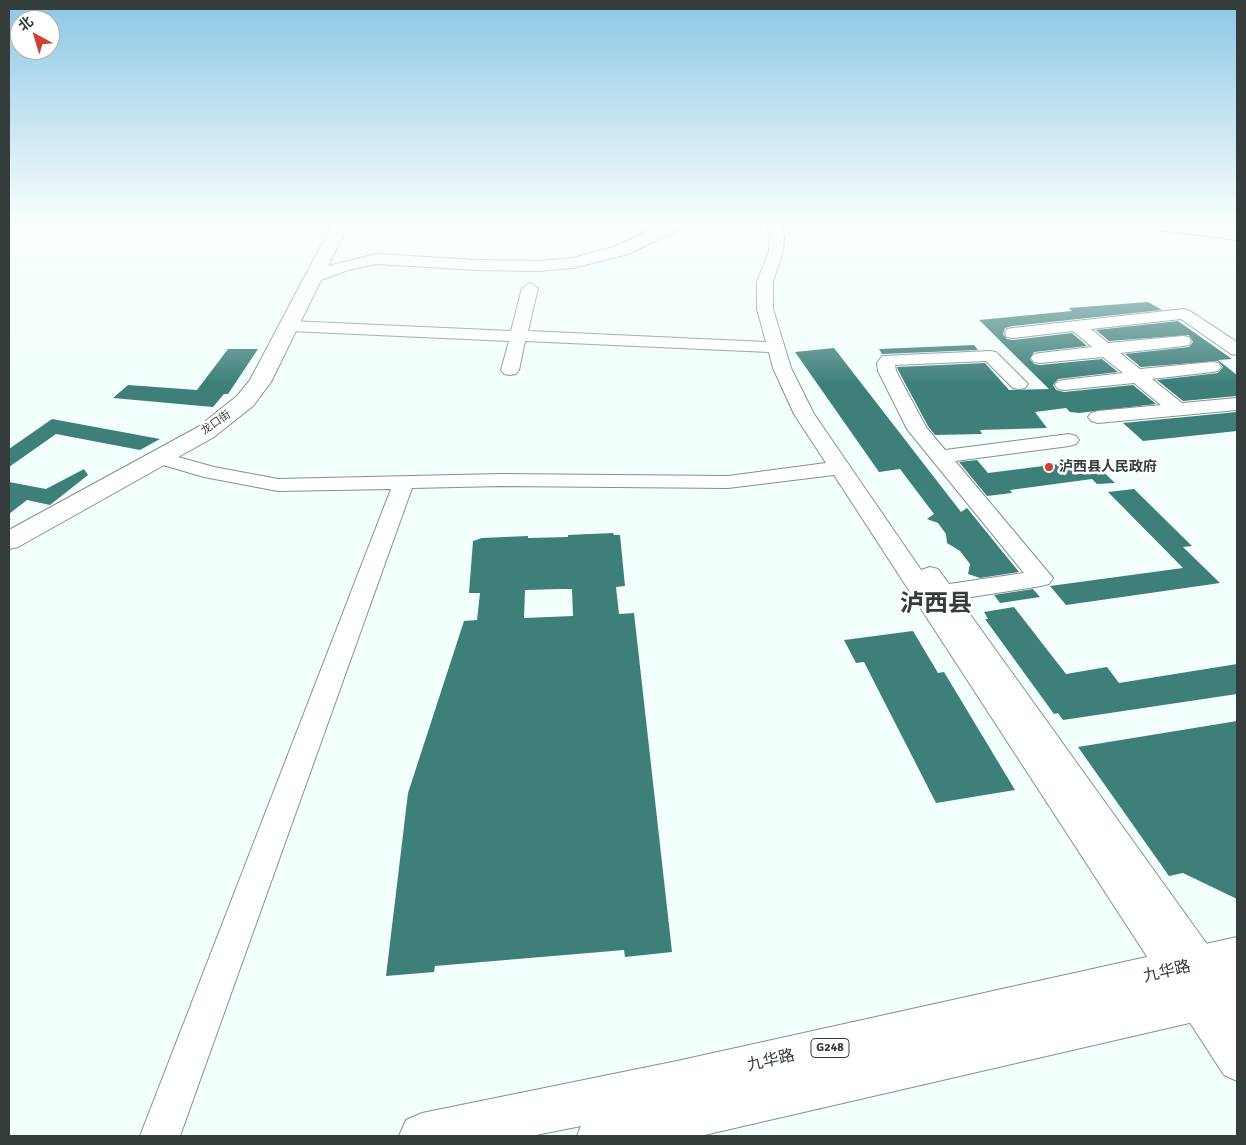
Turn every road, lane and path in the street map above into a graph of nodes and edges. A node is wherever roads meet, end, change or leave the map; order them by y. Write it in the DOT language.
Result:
graph roads {
  1 [pos="767,276"];
  2 [pos="779,276"];
  3 [pos="313,277"];
  4 [pos="530,288"];
  5 [pos="290,326"];
  6 [pos="1076,326"];
  7 [pos="1013,333"];
  8 [pos="519,335"];
  9 [pos="1183,342"];
  10 [pos="774,347"];
  11 [pos="1106,350"];
  12 [pos="1237,350"];
  13 [pos="1040,358"];
  14 [pos="1212,367"];
  15 [pos="510,370"];
  16 [pos="1137,376"];
  17 [pos="1019,384"];
  18 [pos="1064,385"];
  19 [pos="1237,404"];
  20 [pos="1176,409"];
  21 [pos="1098,417"];
  22 [pos="1069,440"];
  23 [pos="940,457"];
  24 [pos="160,458"];
  25 [pos="839,468"];
  26 [pos="404,482"];
  27 [pos="11,539"];
  28 [pos="942,593"];
  29 [pos="1215,985"];
  30 [pos="1237,1062"];
  31 [pos="160,1136"];
  32 [pos="422,1136"];
  33 [pos="600,1136"];
  1 -- 10 [label="street"];
  2 -- 28 [label="street"];
  3 -- 5 [label="main road, 龙口街"];
  4 -- 8 [label="street"];
  5 -- 8 [label="street"];
  5 -- 24 [label="main road, 龙口街"];
  6 -- 7 [label="street"];
  6 -- 11 [label="street"];
  6 -- 12 [label="street"];
  8 -- 10 [label="street"];
  8 -- 15 [label="street"];
  9 -- 11 [label="street"];
  10 -- 25 [label="street"];
  11 -- 13 [label="street"];
  11 -- 16 [label="street"];
  14 -- 16 [label="street"];
  16 -- 18 [label="street"];
  16 -- 20 [label="street"];
  17 -- 23 [label="street"];
  19 -- 20 [label="street"];
  20 -- 21 [label="street"];
  22 -- 23 [label="street"];
  23 -- 28 [label="lane"];
  24 -- 26 [label="street"];
  24 -- 27 [label="main road, 龙口街"];
  25 -- 26 [label="street"];
  25 -- 29 [label="street"];
  26 -- 31 [label="street"];
  28 -- 29 [label="street"];
  29 -- 30 [label="street"];
  29 -- 32 [label="main road, 九华路 / G248"];
  29 -- 33 [label="main road"];
}
